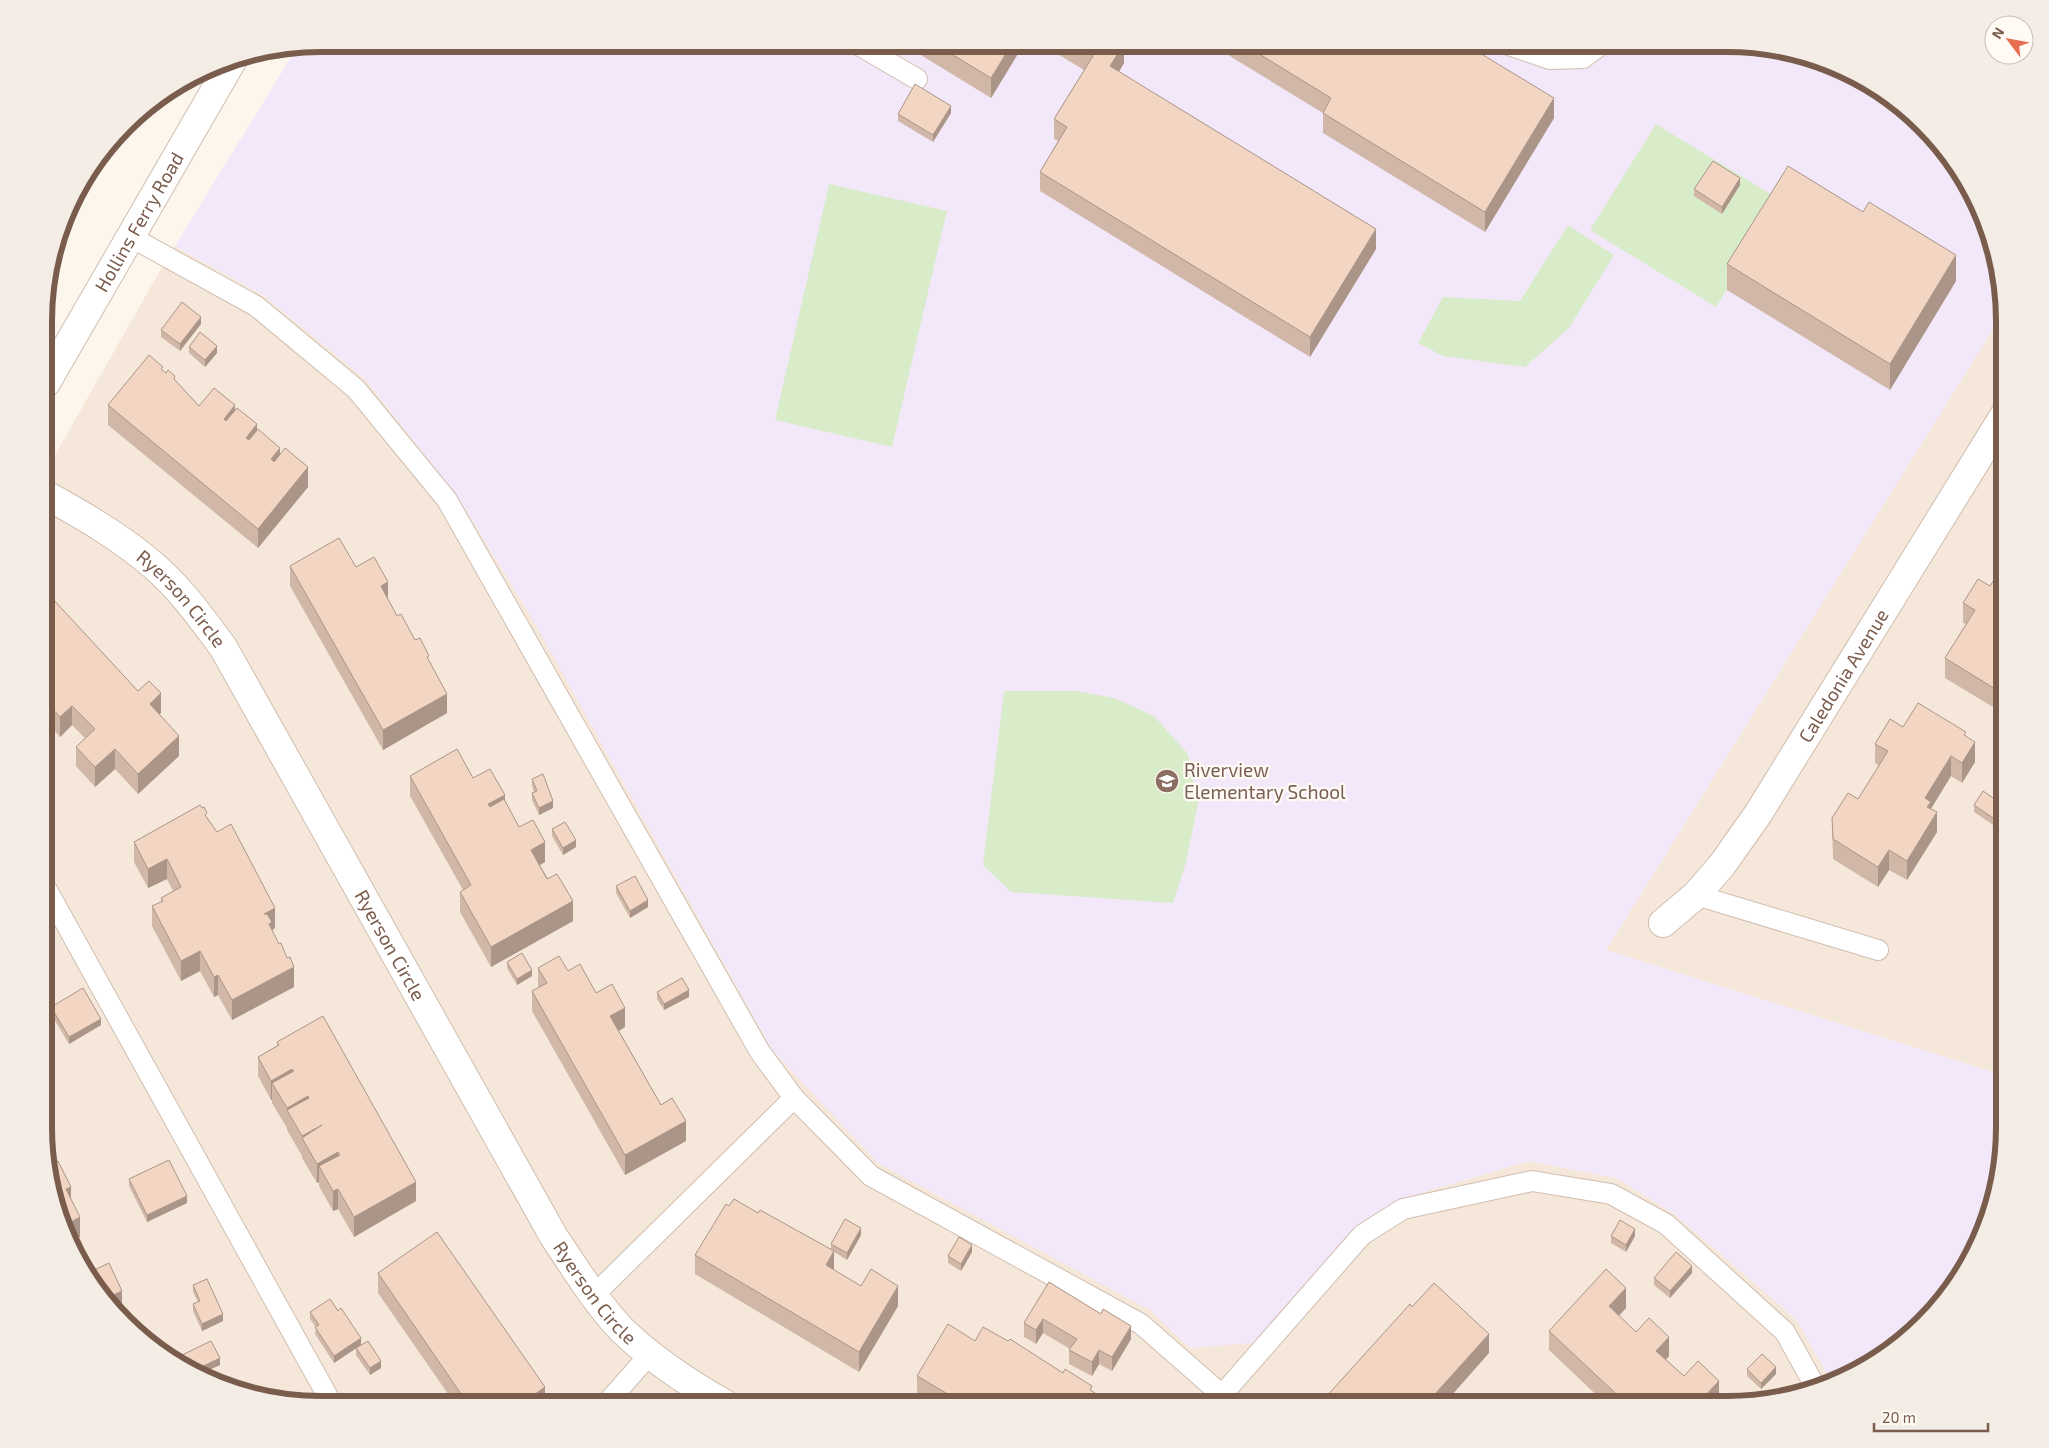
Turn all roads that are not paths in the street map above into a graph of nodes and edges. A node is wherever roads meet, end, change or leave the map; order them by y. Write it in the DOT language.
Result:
graph roads {
  1 [pos="871,52"];
  2 [pos="1529,52"];
  3 [pos="1591,52"];
  4 [pos="227,70"];
  5 [pos="918,79"];
  6 [pos="129,236"];
  7 [pos="52,372"];
  8 [pos="1996,429"];
  9 [pos="52,499"];
  10 [pos="1696,895"];
  11 [pos="52,899"];
  12 [pos="1663,923"];
  13 [pos="1878,950"];
  14 [pos="794,1098"];
  15 [pos="594,1295"];
  16 [pos="650,1354"];
  17 [pos="1812,1381"];
  18 [pos="323,1396"];
  19 [pos="613,1396"];
  20 [pos="711,1396"];
  21 [pos="1214,1396"];
  22 [pos="1221,1396"];
  1 -- 5 [label="lane"];
  2 -- 3 [label="lane"];
  4 -- 6 [label="street, Hollins Ferry Road"];
  6 -- 7 [label="street, Hollins Ferry Road"];
  6 -- 14 [label="lane"];
  8 -- 10 [label="street, Caledonia Avenue"];
  9 -- 15 [label="street, Ryerson Circle"];
  10 -- 12 [label="street, Caledonia Avenue"];
  10 -- 13 [label="lane"];
  11 -- 18 [label="lane"];
  14 -- 15 [label="lane"];
  14 -- 21 [label="lane"];
  15 -- 16 [label="street, Ryerson Circle"];
  16 -- 19 [label="lane"];
  16 -- 20 [label="street, Ryerson Circle"];
  17 -- 22 [label="lane"];
}
